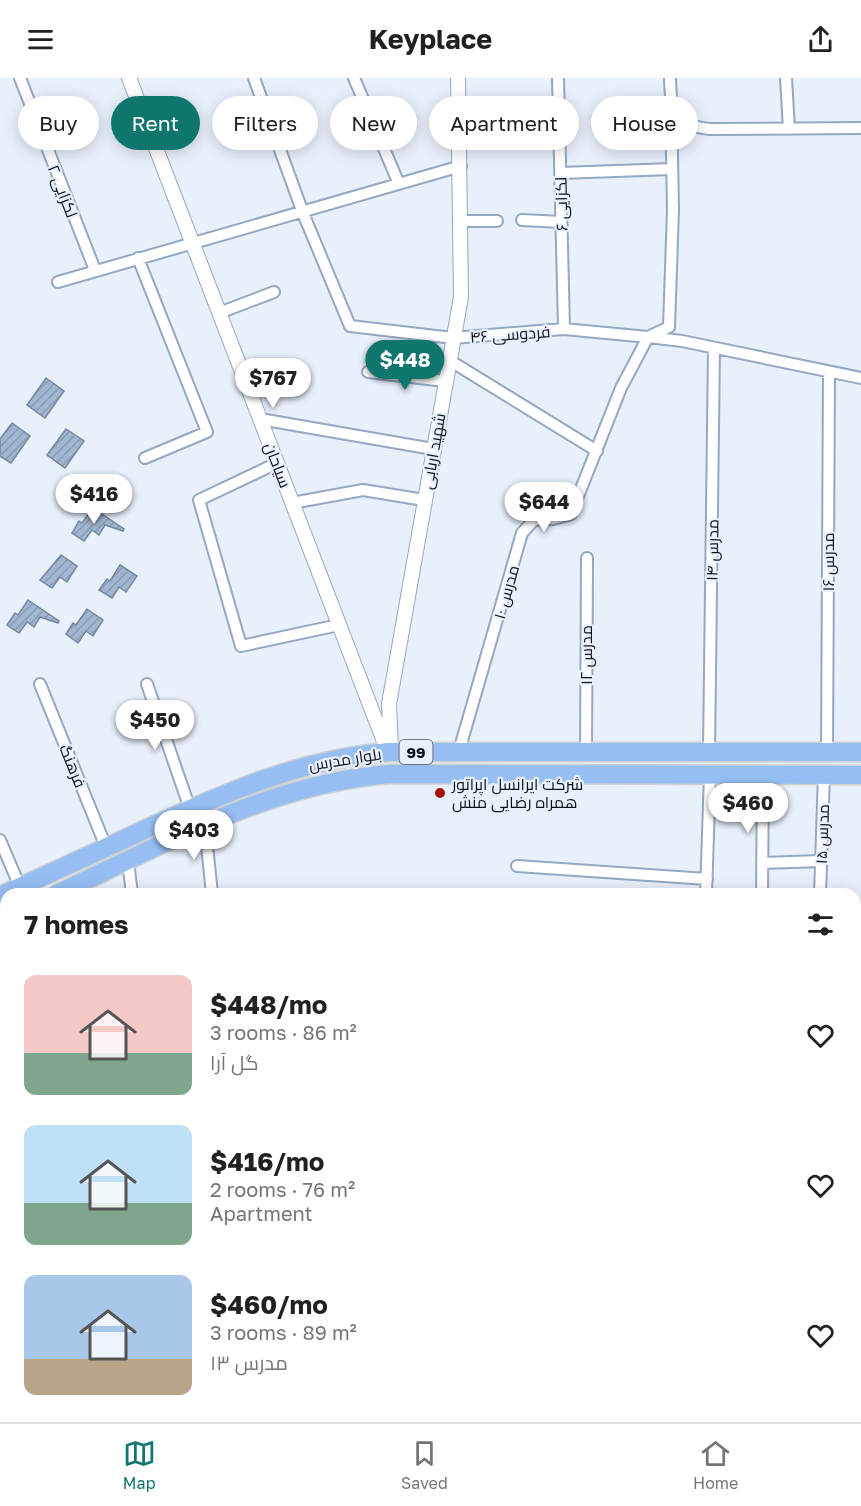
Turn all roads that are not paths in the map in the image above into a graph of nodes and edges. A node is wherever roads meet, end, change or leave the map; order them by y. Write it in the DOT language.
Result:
graph roads {
  1 [pos="20,78"];
  2 [pos="129,78"];
  3 [pos="254,78"];
  4 [pos="354,78"];
  5 [pos="458,78"];
  6 [pos="558,78"];
  7 [pos="670,78"];
  8 [pos="786,78"];
  9 [pos="458,96"];
  10 [pos="558,96"];
  11 [pos="671,96"];
  12 [pos="698,128"];
  13 [pos="861,128"];
  14 [pos="789,129"];
  15 [pos="460,150"];
  16 [pos="560,150"];
  17 [pos="672,150"];
  18 [pos="461,166"];
  19 [pos="672,169"];
  20 [pos="560,173"];
  21 [pos="399,184"];
  22 [pos="303,213"];
  23 [pos="522,220"];
  24 [pos="461,221"];
  25 [pos="497,221"];
  26 [pos="561,222"];
  27 [pos="192,243"];
  28 [pos="138,258"];
  29 [pos="95,270"];
  30 [pos="58,282"];
  31 [pos="274,292"];
  32 [pos="219,313"];
  33 [pos="564,330"];
  34 [pos="453,338"];
  35 [pos="648,338"];
  36 [pos="714,348"];
  37 [pos="449,360"];
  38 [pos="368,372"];
  39 [pos="829,372"];
  40 [pos="861,378"];
  41 [pos="446,381"];
  42 [pos="260,418"];
  43 [pos="433,449"];
  44 [pos="597,451"];
  45 [pos="145,458"];
  46 [pos="277,463"];
  47 [pos="424,500"];
  48 [pos="292,503"];
  49 [pos="587,558"];
  50 [pos="339,625"];
  51 [pos="40,684"];
  52 [pos="147,684"];
  53 [pos="390,717"];
  54 [pos="375,719"];
  55 [pos="390,752"];
  56 [pos="459,752"];
  57 [pos="586,752"];
  58 [pos="709,752"];
  59 [pos="827,752"];
  60 [pos="861,753"];
  61 [pos="710,774"];
  62 [pos="763,774"];
  63 [pos="824,774"];
  64 [pos="861,775"];
  65 [pos="190,808"];
  66 [pos="205,826"];
  67 [pos="0,840"];
  68 [pos="106,847"];
  69 [pos="128,861"];
  70 [pos="821,861"];
  71 [pos="762,863"];
  72 [pos="517,866"];
  73 [pos="707,879"];
  74 [pos="20,887"];
  75 [pos="70,888"];
  76 [pos="131,888"];
  77 [pos="211,888"];
  78 [pos="706,888"];
  79 [pos="762,888"];
  80 [pos="820,888"];
  1 -- 29 [label="street, لکزایی ۲"];
  2 -- 27 [label="street, سیاحان"];
  3 -- 22 [label="street, فردوسی ۴۶"];
  4 -- 21 [label="street"];
  5 -- 9 [label="street, شهید اربابی"];
  6 -- 10 [label="street, لکزایی ۶"];
  7 -- 11 [label="street"];
  8 -- 14 [label="street"];
  12 -- 14 [label="street"];
  13 -- 14 [label="street"];
  15 -- 18 [label="street, شهید اربابی"];
  16 -- 20 [label="street, لکزایی ۶"];
  17 -- 19 [label="street"];
  18 -- 21 [label="street"];
  18 -- 24 [label="street, شهید اربابی"];
  19 -- 20 [label="street"];
  19 -- 35 [label="street"];
  20 -- 26 [label="street, لکزایی ۶"];
  21 -- 22 [label="street"];
  22 -- 27 [label="street"];
  22 -- 34 [label="street, فردوسی ۴۶"];
  23 -- 26 [label="street"];
  24 -- 25 [label="street"];
  24 -- 34 [label="street, شهید اربابی"];
  26 -- 33 [label="street, لکزایی ۶"];
  27 -- 28 [label="street"];
  27 -- 32 [label="street, سیاحان"];
  28 -- 29 [label="street"];
  28 -- 45 [label="street"];
  29 -- 30 [label="street"];
  31 -- 32 [label="street"];
  32 -- 42 [label="street, سیاحان"];
  33 -- 34 [label="street, فردوسی ۴۶"];
  33 -- 35 [label="street, فردوسی ۴۶"];
  34 -- 37 [label="street, شهید اربابی"];
  35 -- 36 [label="street, فردوسی ۴۶"];
  35 -- 44 [label="street, مدرس ۱۰"];
  36 -- 39 [label="street, فردوسی ۴۶"];
  36 -- 58 [label="street, مدرس ۱۴"];
  37 -- 41 [label="street, شهید اربابی"];
  37 -- 44 [label="street"];
  38 -- 41 [label="street"];
  39 -- 40 [label="street, فردوسی ۴۶"];
  39 -- 59 [label="street, مدرس ۱۶"];
  41 -- 43 [label="street, شهید اربابی"];
  42 -- 43 [label="street"];
  42 -- 46 [label="street, سیاحان"];
  43 -- 47 [label="street, شهید اربابی"];
  44 -- 56 [label="street, مدرس ۱۰"];
  46 -- 48 [label="street, سیاحان"];
  46 -- 50 [label="street"];
  47 -- 48 [label="street"];
  47 -- 53 [label="street, شهید اربابی"];
  48 -- 50 [label="street, سیاحان"];
  49 -- 57 [label="street, مدرس ۱۲"];
  50 -- 54 [label="street, سیاحان"];
  51 -- 68 [label="street, فرهنگ"];
  52 -- 65 [label="street"];
  53 -- 54 [label="street"];
  53 -- 55 [label="street, شهید اربابی"];
  54 -- 55 [label="street, سیاحان"];
  55 -- 56 [label="main road, بلوار مدرس / 99"];
  55 -- 65 [label="main road, بلوار مدرس / 99"];
  56 -- 57 [label="main road, بلوار مدرس / 99"];
  57 -- 58 [label="main road, بلوار مدرس / 99"];
  58 -- 59 [label="main road, بلوار مدرس / 99"];
  59 -- 60 [label="main road, بلوار مدرس / 99"];
  61 -- 62 [label="main road, بلوار مدرس / 99"];
  61 -- 66 [label="main road, بلوار مدرس / 99"];
  61 -- 73 [label="street"];
  62 -- 63 [label="main road, بلوار مدرس / 99"];
  62 -- 71 [label="street"];
  63 -- 64 [label="main road, بلوار مدرس / 99"];
  63 -- 70 [label="street, مدرس ۱۵"];
  65 -- 68 [label="main road, بلوار مدرس / 99"];
  66 -- 69 [label="main road, بلوار مدرس / 99"];
  66 -- 77 [label="street"];
  67 -- 74 [label="street"];
  68 -- 74 [label="main road, بلوار مدرس / 99"];
  69 -- 75 [label="main road, بلوار مدرس / 99"];
  69 -- 76 [label="street"];
  70 -- 71 [label="street"];
  70 -- 80 [label="street, مدرس ۱۵"];
  71 -- 79 [label="street"];
  72 -- 73 [label="street"];
  73 -- 78 [label="street"];
}
